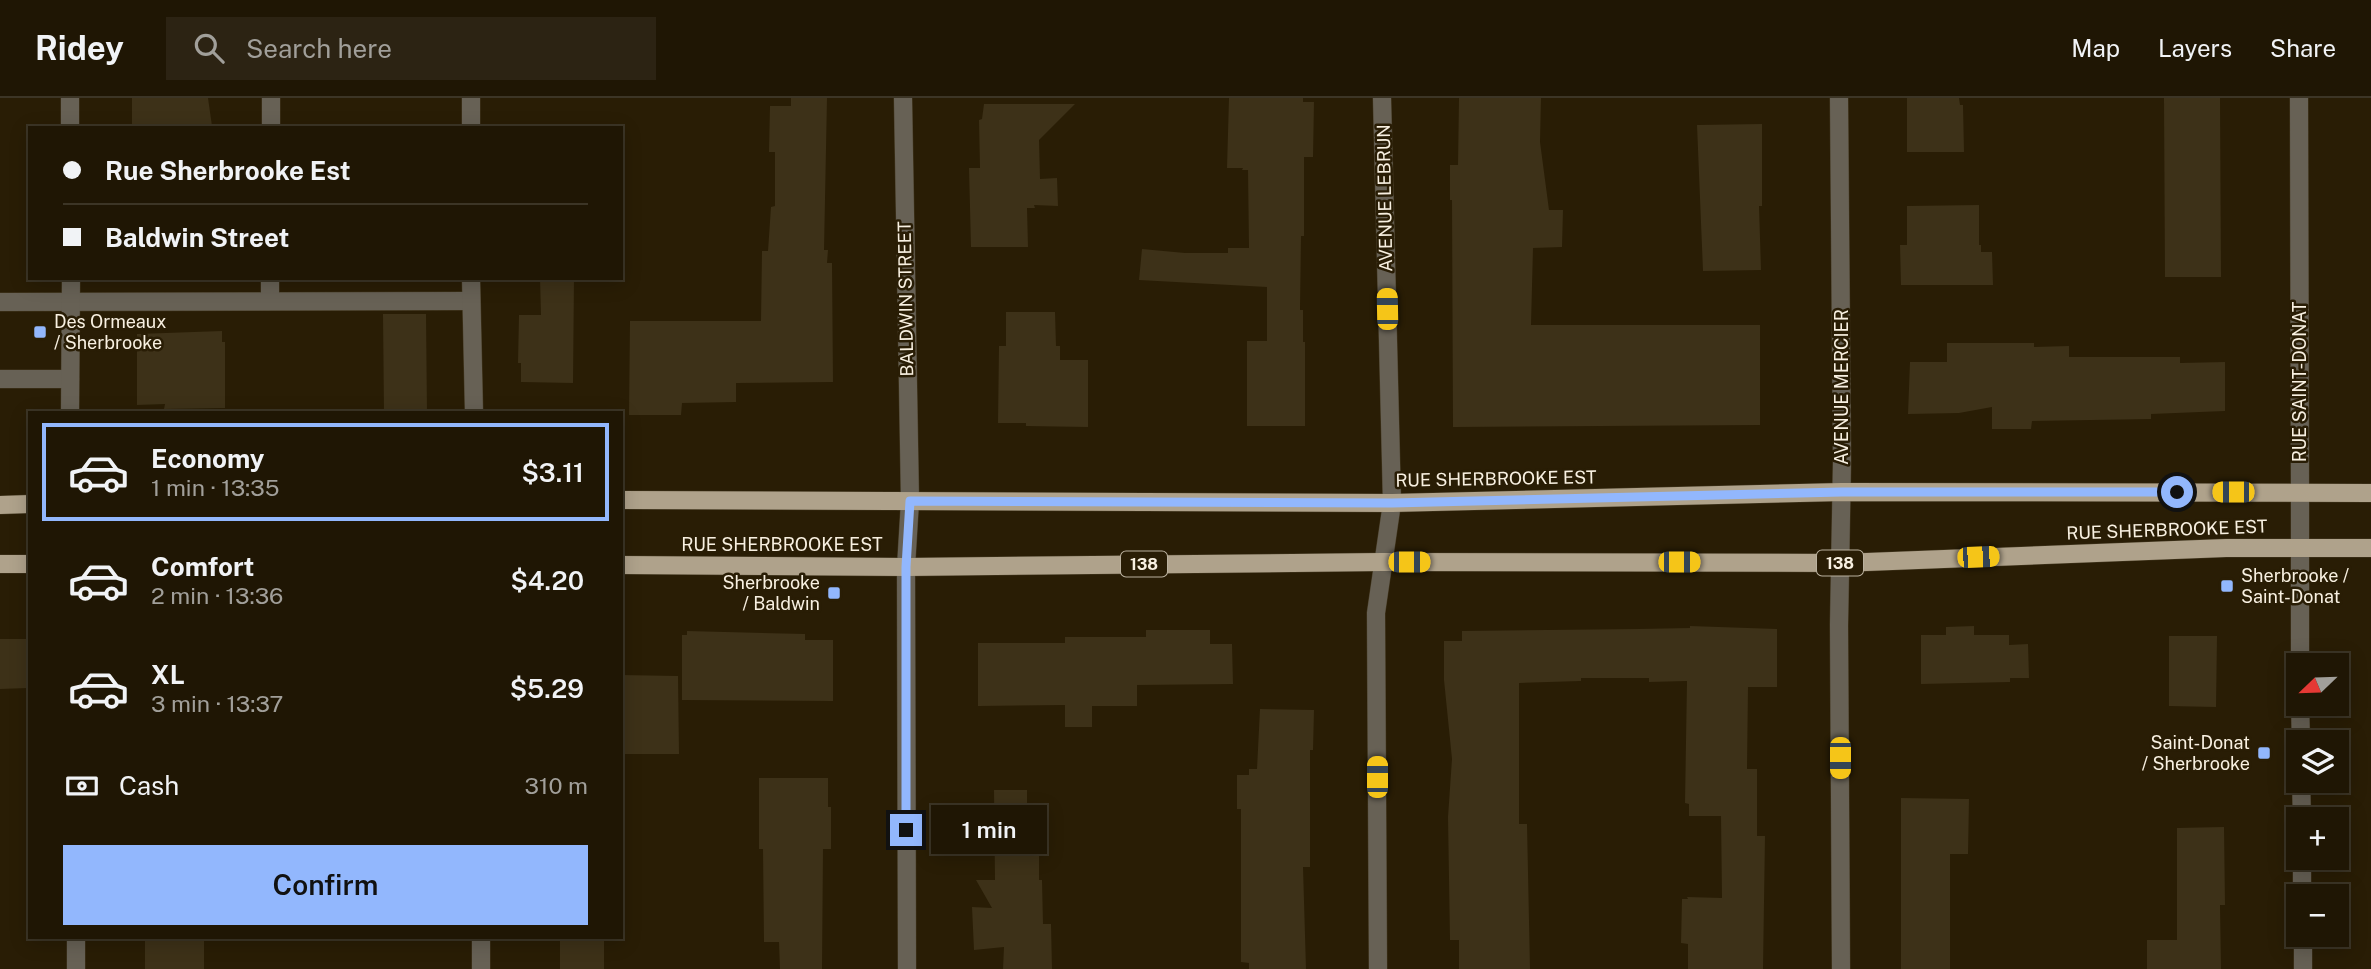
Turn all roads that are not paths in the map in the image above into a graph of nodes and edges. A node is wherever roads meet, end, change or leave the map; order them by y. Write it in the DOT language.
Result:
graph roads {
  1 [pos="70,98"];
  2 [pos="271,98"];
  3 [pos="471,98"];
  4 [pos="903,98"];
  5 [pos="1382,98"];
  6 [pos="1839,98"];
  7 [pos="2299,98"];
  8 [pos="70,126"];
  9 [pos="271,126"];
  10 [pos="471,126"];
  11 [pos="71,280"];
  12 [pos="270,280"];
  13 [pos="471,280"];
  14 [pos="471,301"];
  15 [pos="0,302"];
  16 [pos="71,302"];
  17 [pos="270,302"];
  18 [pos="0,379"];
  19 [pos="70,379"];
  20 [pos="71,411"];
  21 [pos="474,411"];
  22 [pos="1842,492"];
  23 [pos="2300,493"];
  24 [pos="2371,493"];
  25 [pos="623,500"];
  26 [pos="910,501"];
  27 [pos="1392,503"];
  28 [pos="28,504"];
  29 [pos="0,505"];
  30 [pos="2298,548"];
  31 [pos="2371,548"];
  32 [pos="1382,562"];
  33 [pos="1841,563"];
  34 [pos="0,564"];
  35 [pos="28,564"];
  36 [pos="623,565"];
  37 [pos="906,567"];
  38 [pos="2300,653"];
  39 [pos="76,939"];
  40 [pos="481,939"];
  41 [pos="2303,947"];
  42 [pos="76,969"];
  43 [pos="481,969"];
  44 [pos="907,969"];
  45 [pos="1378,969"];
  46 [pos="1841,969"];
  47 [pos="2303,969"];
  1 -- 8 [label="street"];
  2 -- 9 [label="street"];
  3 -- 10 [label="street"];
  4 -- 26 [label="street, BALDWIN STREET"];
  5 -- 27 [label="street, AVENUE LEBRUN"];
  6 -- 22 [label="street, AVENUE MERCIER"];
  7 -- 23 [label="street, RUE SAINT-DONAT"];
  11 -- 16 [label="street"];
  12 -- 17 [label="street"];
  13 -- 14 [label="street"];
  14 -- 17 [label="street"];
  14 -- 21 [label="street"];
  15 -- 16 [label="street"];
  16 -- 17 [label="street"];
  16 -- 19 [label="street"];
  18 -- 19 [label="street"];
  19 -- 20 [label="street"];
  22 -- 23 [label="main road, RUE SHERBROOKE EST"];
  22 -- 27 [label="main road, RUE SHERBROOKE EST"];
  22 -- 33 [label="street, AVENUE MERCIER"];
  23 -- 24 [label="main road, RUE SHERBROOKE EST"];
  23 -- 30 [label="street, RUE SAINT-DONAT"];
  25 -- 26 [label="main road, RUE SHERBROOKE EST"];
  26 -- 27 [label="main road, RUE SHERBROOKE EST"];
  26 -- 37 [label="street, BALDWIN STREET"];
  27 -- 32 [label="street, AVENUE LEBRUN"];
  28 -- 29 [label="main road"];
  30 -- 31 [label="main road, RUE SHERBROOKE EST / 138"];
  30 -- 33 [label="main road, RUE SHERBROOKE EST / 138"];
  30 -- 38 [label="street, RUE SAINT-DONAT"];
  32 -- 33 [label="main road, RUE SHERBROOKE EST / 138"];
  32 -- 37 [label="main road, RUE SHERBROOKE EST / 138"];
  32 -- 45 [label="street, AVENUE LEBRUN"];
  33 -- 46 [label="street, AVENUE MERCIER"];
  34 -- 35 [label="main road"];
  36 -- 37 [label="main road, RUE SHERBROOKE EST / 138"];
  37 -- 44 [label="street"];
  39 -- 42 [label="street"];
  40 -- 43 [label="street"];
  41 -- 47 [label="street"];
}
